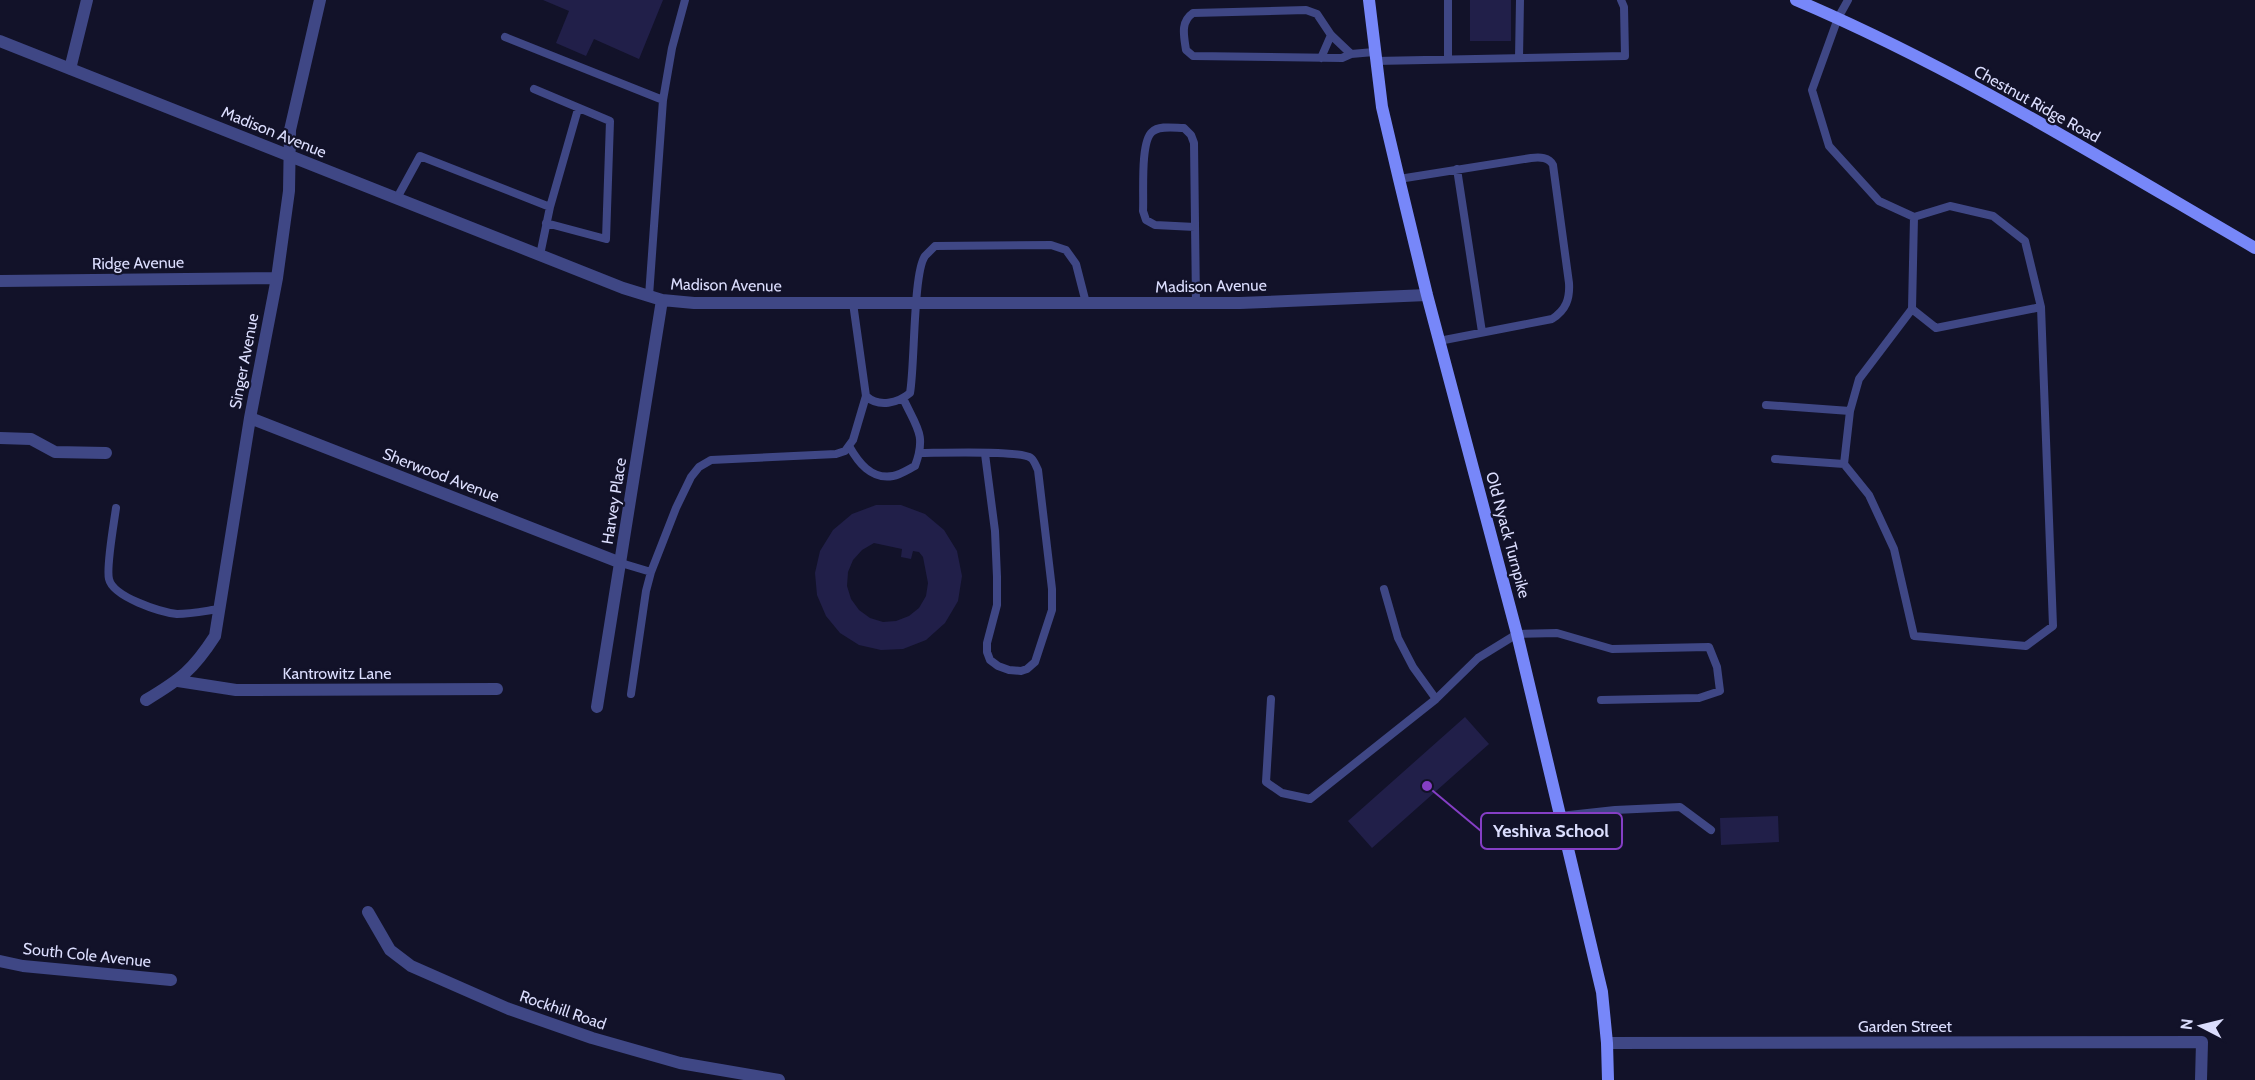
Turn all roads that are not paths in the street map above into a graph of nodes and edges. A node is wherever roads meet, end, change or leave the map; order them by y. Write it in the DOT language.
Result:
graph roads {
  1 [pos="87,0"];
  2 [pos="320,0"];
  3 [pos="685,0"];
  4 [pos="1369,0"];
  5 [pos="1448,0"];
  6 [pos="1520,0"];
  7 [pos="1621,0"];
  8 [pos="1848,0"];
  9 [pos="1799,1"];
  10 [pos="1838,18"];
  11 [pos="1331,35"];
  12 [pos="505,37"];
  13 [pos="0,41"];
  14 [pos="1351,54"];
  15 [pos="1375,56"];
  16 [pos="1321,58"];
  17 [pos="1519,58"];
  18 [pos="1448,59"];
  19 [pos="70,69"];
  20 [pos="534,89"];
  21 [pos="663,100"];
  22 [pos="578,109"];
  23 [pos="288,155"];
  24 [pos="1457,170"];
  25 [pos="1399,179"];
  26 [pos="397,198"];
  27 [pos="550,207"];
  28 [pos="1914,217"];
  29 [pos="546,224"];
  30 [pos="1195,227"];
  31 [pos="2255,248"];
  32 [pos="540,255"];
  33 [pos="277,278"];
  34 [pos="0,281"];
  35 [pos="1427,295"];
  36 [pos="649,296"];
  37 [pos="663,300"];
  38 [pos="853,303"];
  39 [pos="917,303"];
  40 [pos="1086,303"];
  41 [pos="1196,303"];
  42 [pos="2041,307"];
  43 [pos="1912,309"];
  44 [pos="1482,333"];
  45 [pos="1439,340"];
  46 [pos="906,395"];
  47 [pos="866,396"];
  48 [pos="1766,405"];
  49 [pos="1850,411"];
  50 [pos="250,418"];
  51 [pos="0,438"];
  52 [pos="849,446"];
  53 [pos="106,453"];
  54 [pos="920,453"];
  55 [pos="985,454"];
  56 [pos="1775,459"];
  57 [pos="1844,464"];
  58 [pos="116,508"];
  59 [pos="621,563"];
  60 [pos="651,572"];
  61 [pos="1384,589"];
  62 [pos="219,609"];
  63 [pos="1516,634"];
  64 [pos="178,681"];
  65 [pos="497,690"];
  66 [pos="631,694"];
  67 [pos="1270,699"];
  68 [pos="1436,699"];
  69 [pos="146,700"];
  70 [pos="1601,700"];
  71 [pos="597,707"];
  72 [pos="1560,816"];
  73 [pos="1711,830"];
  74 [pos="368,912"];
  75 [pos="0,961"];
  76 [pos="171,980"];
  77 [pos="1607,1043"];
  78 [pos="779,1080"];
  79 [pos="1608,1080"];
  80 [pos="2201,1080"];
  1 -- 19 [label="street"];
  2 -- 23 [label="street, Singer Avenue"];
  3 -- 21 [label="lane"];
  4 -- 15 [label="street, Old Nyack Turnpike"];
  5 -- 18 [label="lane"];
  6 -- 17 [label="lane"];
  7 -- 17 [label="lane"];
  8 -- 10 [label="lane"];
  9 -- 10 [label="street, Chestnut Ridge Road"];
  10 -- 28 [label="lane"];
  10 -- 31 [label="street, Chestnut Ridge Road"];
  11 -- 14 [label="lane"];
  11 -- 16 [label="lane"];
  11 -- 16 [label="lane"];
  12 -- 21 [label="lane"];
  13 -- 19 [label="street, Madison Avenue"];
  14 -- 15 [label="lane"];
  14 -- 16 [label="lane"];
  15 -- 18 [label="lane"];
  15 -- 25 [label="street, Old Nyack Turnpike"];
  17 -- 18 [label="lane"];
  19 -- 23 [label="street, Madison Avenue"];
  20 -- 22 [label="lane"];
  21 -- 36 [label="lane"];
  22 -- 27 [label="lane"];
  22 -- 29 [label="lane"];
  23 -- 26 [label="street, Madison Avenue"];
  23 -- 33 [label="street, Singer Avenue"];
  24 -- 25 [label="lane"];
  24 -- 44 [label="lane"];
  24 -- 44 [label="lane"];
  25 -- 35 [label="street, Old Nyack Turnpike"];
  26 -- 27 [label="lane"];
  26 -- 32 [label="street, Madison Avenue"];
  27 -- 29 [label="lane"];
  28 -- 42 [label="lane"];
  28 -- 43 [label="lane"];
  29 -- 32 [label="lane"];
  30 -- 30 [label="lane"];
  30 -- 41 [label="lane"];
  32 -- 36 [label="street, Madison Avenue"];
  33 -- 34 [label="street, Ridge Avenue"];
  33 -- 50 [label="street, Singer Avenue"];
  35 -- 41 [label="street, Madison Avenue"];
  35 -- 45 [label="street, Old Nyack Turnpike"];
  36 -- 37 [label="street, Madison Avenue"];
  37 -- 38 [label="street, Madison Avenue"];
  37 -- 59 [label="street, Harvey Place"];
  38 -- 39 [label="street, Madison Avenue"];
  38 -- 47 [label="lane"];
  39 -- 40 [label="street, Madison Avenue"];
  39 -- 40 [label="lane"];
  39 -- 46 [label="lane"];
  40 -- 41 [label="street, Madison Avenue"];
  42 -- 43 [label="lane"];
  42 -- 57 [label="lane"];
  43 -- 49 [label="lane"];
  44 -- 45 [label="lane"];
  45 -- 63 [label="street, Old Nyack Turnpike"];
  46 -- 47 [label="lane"];
  46 -- 54 [label="lane"];
  47 -- 52 [label="lane"];
  48 -- 49 [label="lane"];
  49 -- 57 [label="lane"];
  50 -- 59 [label="street, Sherwood Avenue"];
  50 -- 62 [label="street, Singer Avenue"];
  51 -- 53 [label="street"];
  52 -- 54 [label="lane"];
  52 -- 60 [label="lane"];
  54 -- 55 [label="lane"];
  55 -- 55 [label="lane"];
  56 -- 57 [label="lane"];
  58 -- 62 [label="lane"];
  59 -- 60 [label="lane"];
  59 -- 71 [label="street, Harvey Place"];
  60 -- 66 [label="lane"];
  61 -- 68 [label="lane"];
  62 -- 64 [label="street, Singer Avenue"];
  63 -- 68 [label="lane"];
  63 -- 70 [label="lane"];
  63 -- 72 [label="street, Old Nyack Turnpike"];
  64 -- 65 [label="street, Kantrowitz Lane"];
  64 -- 69 [label="street, Singer Avenue"];
  67 -- 68 [label="lane"];
  72 -- 73 [label="lane"];
  72 -- 77 [label="street, Old Nyack Turnpike"];
  74 -- 78 [label="street, Rockhill Road"];
  75 -- 76 [label="street, South Cole Avenue"];
  77 -- 79 [label="street, Old Nyack Turnpike"];
  77 -- 80 [label="street, Garden Street"];
}
